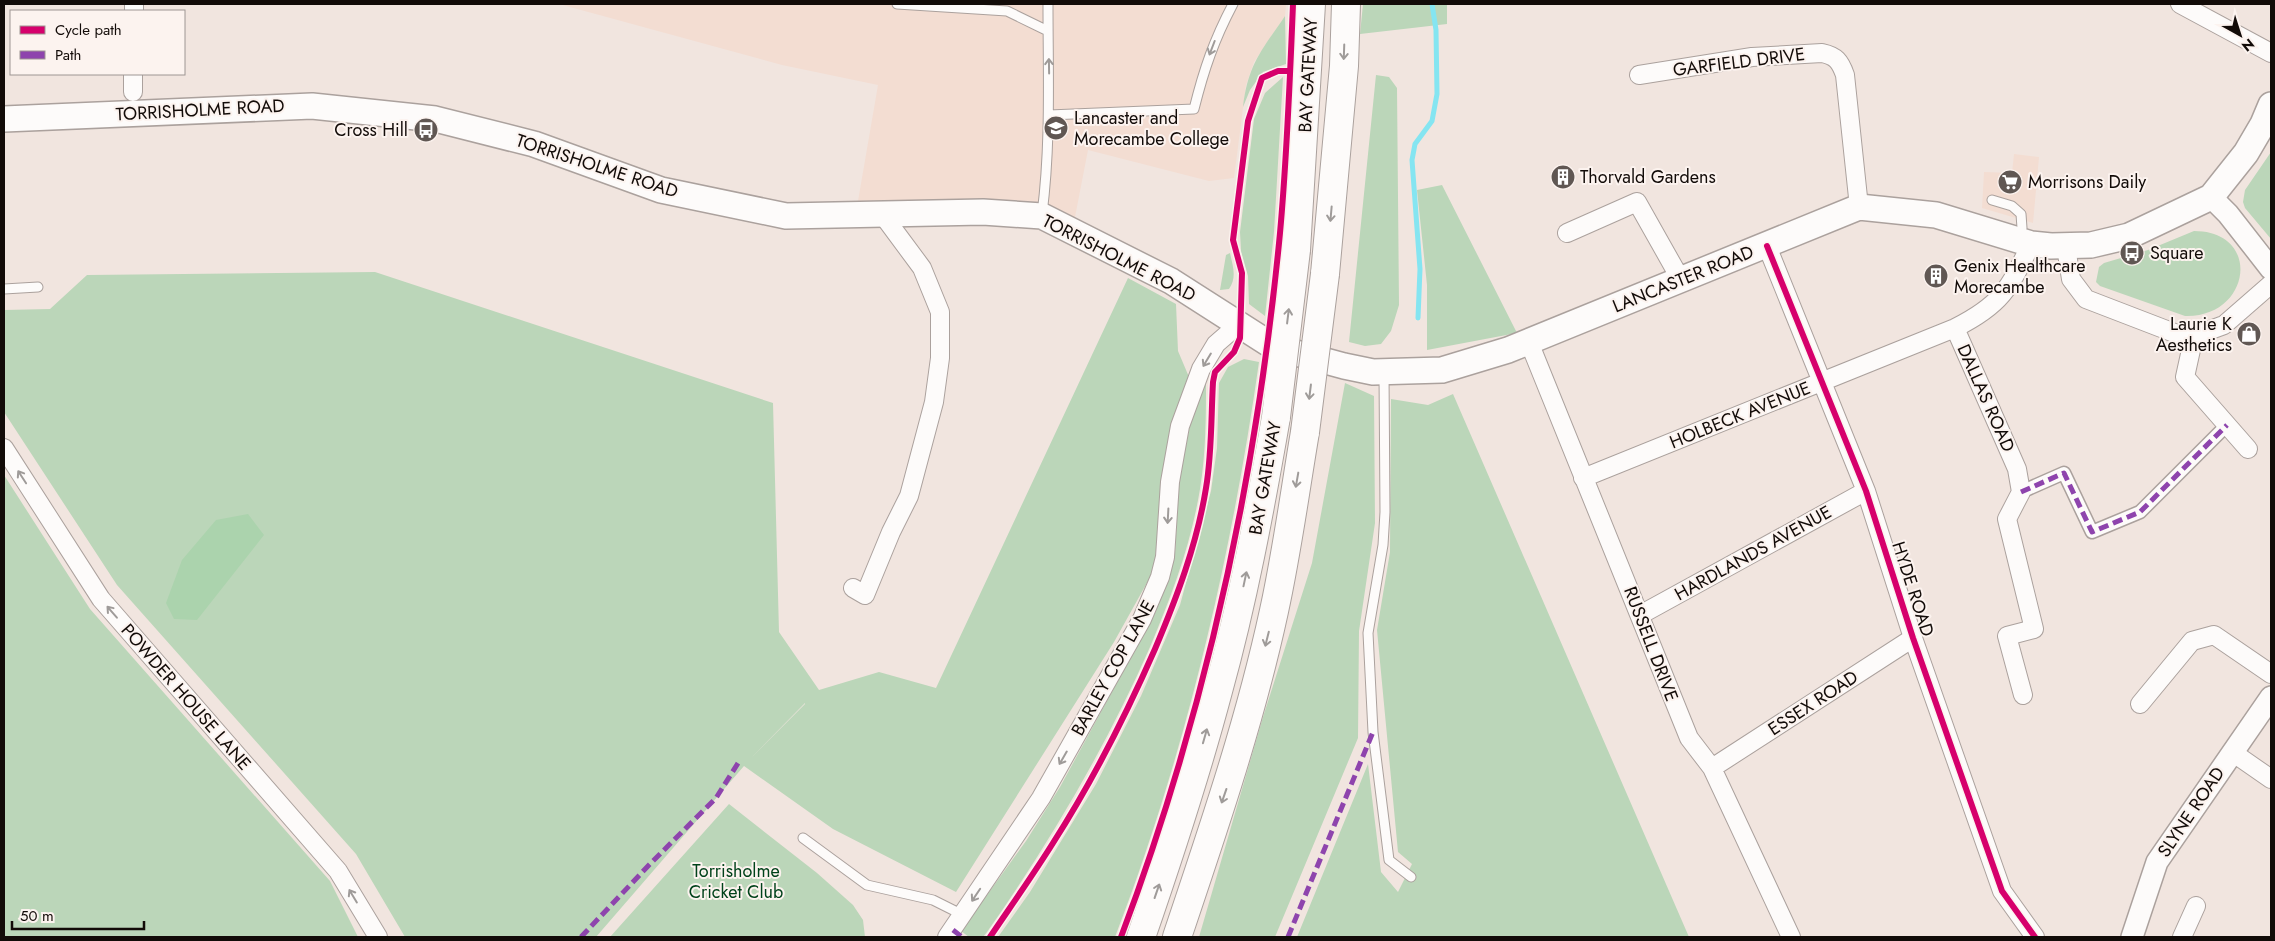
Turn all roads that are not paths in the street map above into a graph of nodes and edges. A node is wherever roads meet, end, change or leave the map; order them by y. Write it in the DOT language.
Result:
graph roads {
  1 [pos="897,4"];
  2 [pos="1048,4"];
  3 [pos="1233,4"];
  4 [pos="1312,4"];
  5 [pos="1346,4"];
  6 [pos="2180,4"];
  7 [pos="1048,31"];
  8 [pos="2271,53"];
  9 [pos="133,75"];
  10 [pos="1639,75"];
  11 [pos="133,92"];
  12 [pos="2271,105"];
  13 [pos="1049,115"];
  14 [pos="4,119"];
  15 [pos="2211,197"];
  16 [pos="1992,200"];
  17 [pos="1860,207"];
  18 [pos="882,214"];
  19 [pos="1042,216"];
  20 [pos="1567,233"];
  21 [pos="2025,242"];
  22 [pos="1767,246"];
  23 [pos="2066,247"];
  24 [pos="2271,268"];
  25 [pos="1680,280"];
  26 [pos="2271,284"];
  27 [pos="38,287"];
  28 [pos="4,289"];
  29 [pos="1245,328"];
  30 [pos="1955,328"];
  31 [pos="2194,336"];
  32 [pos="1528,342"];
  33 [pos="1384,372"];
  34 [pos="1822,381"];
  35 [pos="2227,425"];
  36 [pos="4,448"];
  37 [pos="2248,449"];
  38 [pos="1583,478"];
  39 [pos="1866,491"];
  40 [pos="2021,492"];
  41 [pos="865,594"];
  42 [pos="1640,616"];
  43 [pos="1913,638"];
  44 [pos="2271,674"];
  45 [pos="2023,695"];
  46 [pos="2271,697"];
  47 [pos="2140,704"];
  48 [pos="2232,752"];
  49 [pos="1712,768"];
  50 [pos="2271,779"];
  51 [pos="803,838"];
  52 [pos="1411,877"];
  53 [pos="2196,906"];
  54 [pos="962,915"];
  55 [pos="378,937"];
  56 [pos="947,937"];
  57 [pos="1140,937"];
  58 [pos="1176,937"];
  59 [pos="1790,937"];
  60 [pos="2035,937"];
  61 [pos="2132,937"];
  62 [pos="2182,937"];
  1 -- 7 [label="lane"];
  2 -- 7 [label="lane"];
  3 -- 13 [label="lane, one-way"];
  57 -- 4 [label="highway, BAY GATEWAY, one-way, bridge"];
  5 -- 58 [label="highway, BAY GATEWAY, one-way, bridge"];
  6 -- 8 [label="street"];
  13 -- 7 [label="lane, one-way"];
  9 -- 11 [label="street"];
  10 -- 17 [label="street, GARFIELD DRIVE"];
  12 -- 15 [label="main road, LANCASTER ROAD"];
  13 -- 19 [label="lane"];
  14 -- 18 [label="main road, TORRISHOLME ROAD"];
  15 -- 23 [label="main road, LANCASTER ROAD"];
  15 -- 24 [label="street"];
  16 -- 21 [label="lane"];
  17 -- 21 [label="main road, LANCASTER ROAD"];
  17 -- 22 [label="main road, LANCASTER ROAD"];
  18 -- 19 [label="main road, TORRISHOLME ROAD"];
  18 -- 41 [label="street"];
  19 -- 29 [label="main road, TORRISHOLME ROAD"];
  20 -- 25 [label="street"];
  21 -- 23 [label="main road, LANCASTER ROAD"];
  21 -- 30 [label="street, HOLBECK AVENUE"];
  22 -- 25 [label="main road, LANCASTER ROAD"];
  22 -- 34 [label="street, HYDE ROAD"];
  23 -- 31 [label="street"];
  25 -- 32 [label="main road, LANCASTER ROAD"];
  26 -- 31 [label="street"];
  27 -- 28 [label="lane"];
  29 -- 33 [label="main road, LANCASTER ROAD"];
  29 -- 54 [label="street, BARLEY COP LANE, one-way"];
  30 -- 34 [label="street, HOLBECK AVENUE"];
  30 -- 40 [label="street, DALLAS ROAD"];
  31 -- 35 [label="street"];
  32 -- 33 [label="main road, LANCASTER ROAD"];
  32 -- 38 [label="street, RUSSELL DRIVE"];
  33 -- 52 [label="lane"];
  34 -- 38 [label="street, HOLBECK AVENUE"];
  34 -- 39 [label="street, HYDE ROAD"];
  35 -- 37 [label="street"];
  35 -- 40 [label="street"];
  55 -- 36 [label="street, POWDER HOUSE LANE, one-way"];
  38 -- 42 [label="street, RUSSELL DRIVE"];
  39 -- 42 [label="street, HARDLANDS AVENUE"];
  39 -- 43 [label="street, HYDE ROAD"];
  40 -- 45 [label="street"];
  42 -- 49 [label="street, RUSSELL DRIVE"];
  43 -- 49 [label="street, ESSEX ROAD"];
  43 -- 60 [label="street, HYDE ROAD"];
  44 -- 47 [label="street"];
  46 -- 48 [label="street, SLYNE ROAD"];
  48 -- 50 [label="street"];
  48 -- 61 [label="street, SLYNE ROAD"];
  49 -- 59 [label="street, RUSSELL DRIVE"];
  51 -- 54 [label="lane"];
  53 -- 62 [label="street"];
  54 -- 56 [label="street, BARLEY COP LANE"];
}
